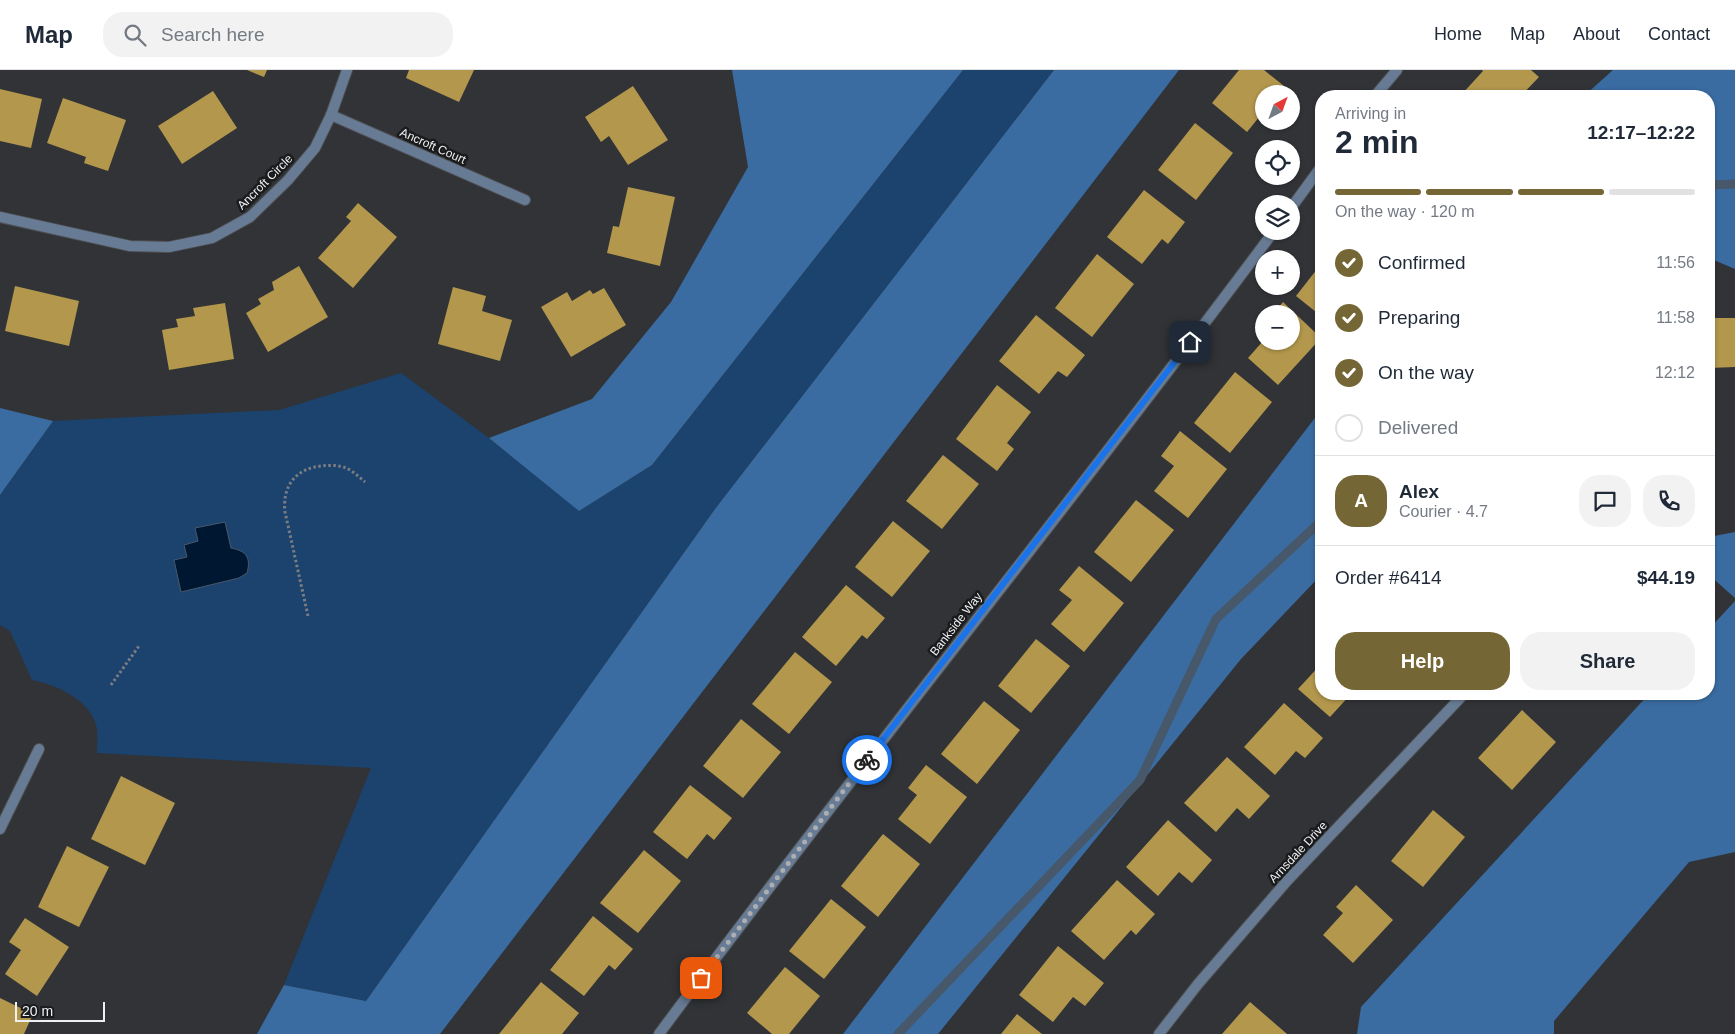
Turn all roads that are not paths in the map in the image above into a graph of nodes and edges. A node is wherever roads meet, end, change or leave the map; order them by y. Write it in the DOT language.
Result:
graph roads {
  1 [pos="347,70"];
  2 [pos="1396,70"];
  3 [pos="1381,90"];
  4 [pos="331,115"];
  5 [pos="1315,175"];
  6 [pos="1300,196"];
  7 [pos="525,200"];
  8 [pos="0,217"];
  9 [pos="1267,240"];
  10 [pos="1458,700"];
  11 [pos="39,749"];
  12 [pos="0,830"];
  13 [pos="659,1034"];
  14 [pos="1159,1034"];
  1 -- 4 [label="street, Ancroft Circle"];
  2 -- 3 [label="street"];
  4 -- 7 [label="street, Ancroft Court"];
  4 -- 8 [label="street, Ancroft Circle"];
  5 -- 6 [label="street"];
  9 -- 13 [label="street, Bankside Way"];
  10 -- 14 [label="street, Arnsdale Drive"];
  11 -- 12 [label="street"];
}
